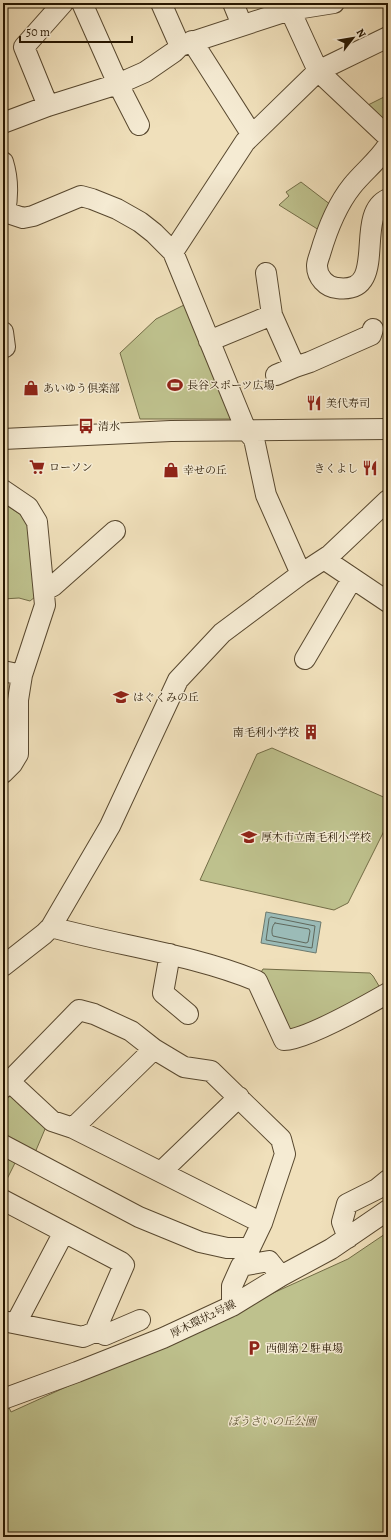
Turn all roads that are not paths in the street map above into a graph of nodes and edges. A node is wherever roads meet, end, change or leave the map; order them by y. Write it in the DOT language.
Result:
graph roads {
  1 [pos="63,3"];
  2 [pos="82,3"];
  3 [pos="161,3"];
  4 [pos="233,3"];
  5 [pos="334,3"];
  6 [pos="287,6"];
  7 [pos="242,25"];
  8 [pos="388,37"];
  9 [pos="186,44"];
  10 [pos="318,71"];
  11 [pos="118,84"];
  12 [pos="48,106"];
  13 [pos="3,123"];
  14 [pos="139,125"];
  15 [pos="252,135"];
  16 [pos="388,139"];
  17 [pos="388,145"];
  18 [pos="3,162"];
  19 [pos="388,199"];
  20 [pos="4,212"];
  21 [pos="173,252"];
  22 [pos="266,273"];
  23 [pos="272,315"];
  24 [pos="373,329"];
  25 [pos="3,332"];
  26 [pos="209,341"];
  27 [pos="3,348"];
  28 [pos="295,367"];
  29 [pos="276,375"];
  30 [pos="388,429"];
  31 [pos="246,430"];
  32 [pos="3,439"];
  33 [pos="3,490"];
  34 [pos="388,500"];
  35 [pos="107,537"];
  36 [pos="324,559"];
  37 [pos="301,574"];
  38 [pos="352,579"];
  39 [pos="44,591"];
  40 [pos="388,602"];
  41 [pos="305,659"];
  42 [pos="3,671"];
  43 [pos="22,675"];
  44 [pos="3,774"];
  45 [pos="51,927"];
  46 [pos="170,954"];
  47 [pos="3,966"];
  48 [pos="388,993"];
  49 [pos="188,1014"];
  50 [pos="154,1049"];
  51 [pos="6,1084"];
  52 [pos="239,1097"];
  53 [pos="73,1128"];
  54 [pos="3,1145"];
  55 [pos="162,1171"];
  56 [pos="388,1180"];
  57 [pos="3,1200"];
  58 [pos="388,1210"];
  59 [pos="262,1223"];
  60 [pos="64,1232"];
  61 [pos="348,1238"];
  62 [pos="281,1276"];
  63 [pos="232,1306"];
  64 [pos="140,1320"];
  65 [pos="10,1322"];
  66 [pos="97,1331"];
  67 [pos="3,1399"];
  1 -- 12 [label="street"];
  2 -- 11 [label="street"];
  3 -- 9 [label="street"];
  4 -- 7 [label="street"];
  5 -- 6 [label="street"];
  6 -- 7 [label="street"];
  6 -- 10 [label="street"];
  7 -- 9 [label="street"];
  8 -- 10 [label="street"];
  9 -- 11 [label="street"];
  9 -- 15 [label="street"];
  10 -- 15 [label="street"];
  10 -- 16 [label="street"];
  11 -- 12 [label="street"];
  11 -- 14 [label="street"];
  12 -- 13 [label="street"];
  15 -- 21 [label="street"];
  17 -- 19 [label="street"];
  18 -- 20 [label="street"];
  20 -- 21 [label="street"];
  21 -- 26 [label="street"];
  22 -- 23 [label="street"];
  23 -- 26 [label="street"];
  23 -- 28 [label="street"];
  24 -- 28 [label="street"];
  25 -- 27 [label="street"];
  26 -- 31 [label="street"];
  28 -- 29 [label="street"];
  30 -- 31 [label="street"];
  31 -- 32 [label="street"];
  31 -- 37 [label="street"];
  33 -- 39 [label="street"];
  34 -- 36 [label="street"];
  35 -- 39 [label="street"];
  36 -- 37 [label="street"];
  36 -- 38 [label="street"];
  37 -- 45 [label="street"];
  38 -- 40 [label="street"];
  38 -- 41 [label="street"];
  39 -- 43 [label="street"];
  42 -- 43 [label="street"];
  43 -- 44 [label="street"];
  45 -- 46 [label="street"];
  45 -- 47 [label="street"];
  46 -- 48 [label="street"];
  46 -- 49 [label="street"];
  50 -- 51 [label="street"];
  50 -- 52 [label="street"];
  50 -- 53 [label="street"];
  51 -- 53 [label="street"];
  52 -- 55 [label="street"];
  52 -- 59 [label="street"];
  53 -- 55 [label="street"];
  54 -- 59 [label="street"];
  55 -- 59 [label="street"];
  56 -- 61 [label="street"];
  57 -- 60 [label="street"];
  58 -- 61 [label="street, 厚木環状2号線"];
  60 -- 65 [label="street"];
  60 -- 66 [label="street"];
  61 -- 62 [label="street, 厚木環状2号線"];
  62 -- 63 [label="street, 厚木環状2号線"];
  62 -- 63 [label="street"];
  63 -- 67 [label="street, 厚木環状2号線"];
  64 -- 66 [label="street"];
  65 -- 66 [label="street"];
}
